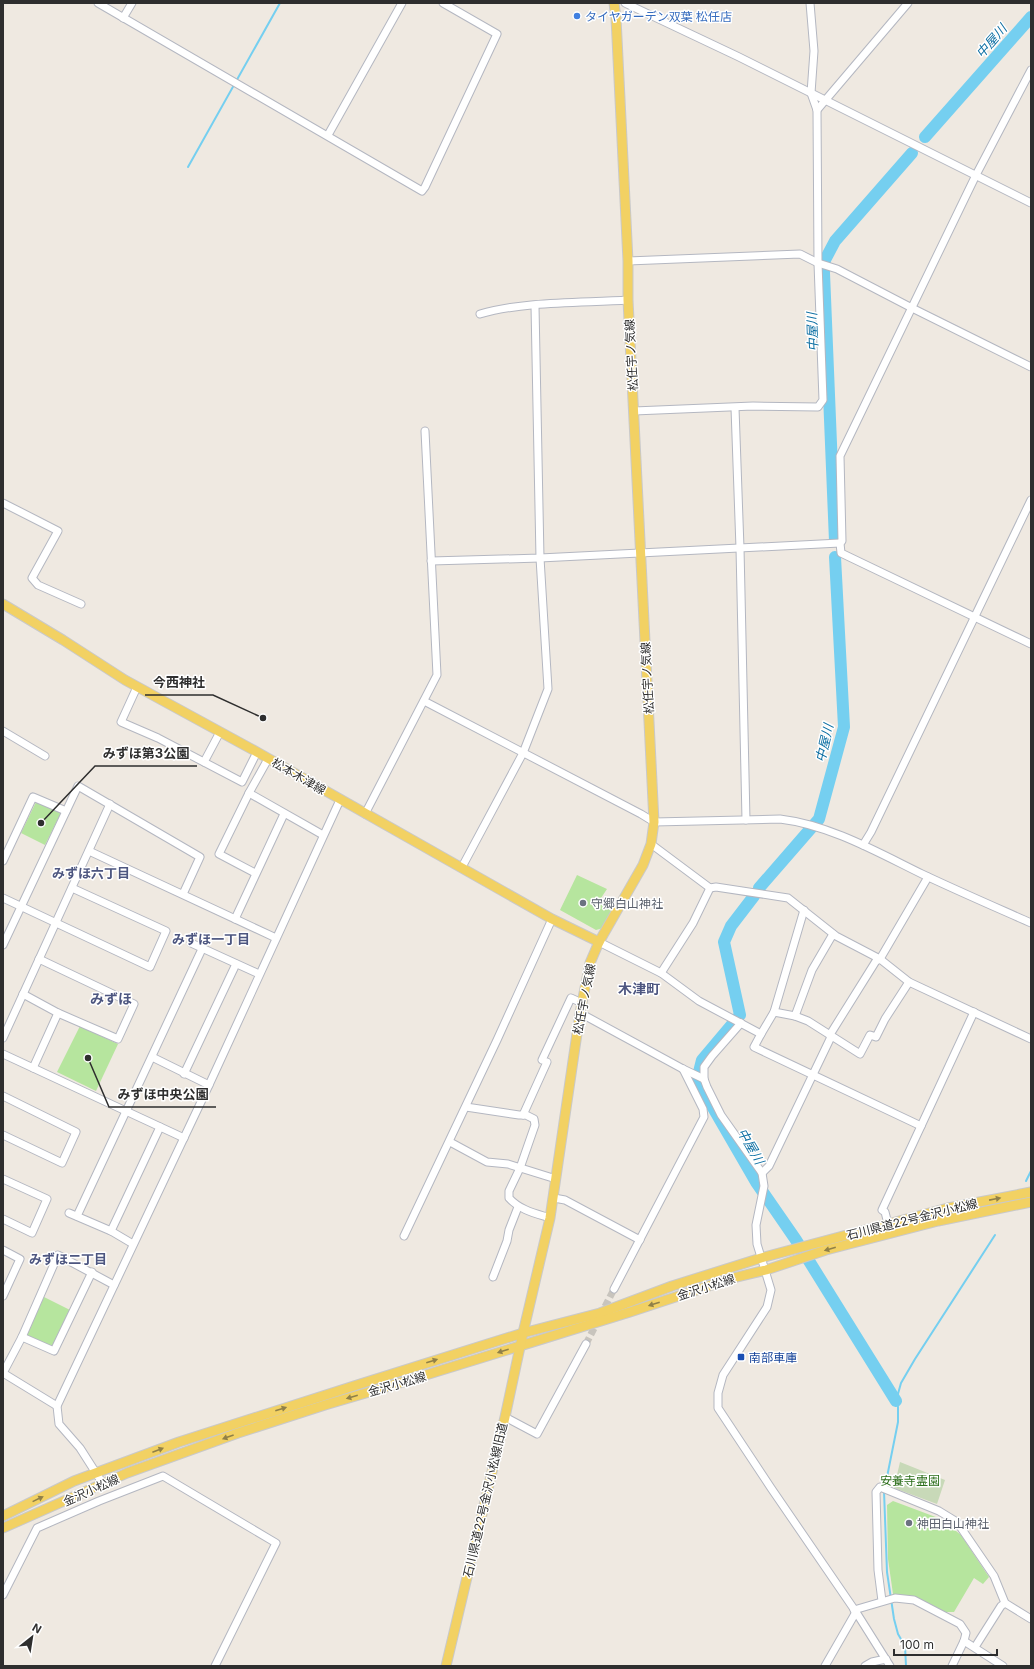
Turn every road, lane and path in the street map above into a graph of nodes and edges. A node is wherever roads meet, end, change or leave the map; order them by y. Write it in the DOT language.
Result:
graph roads {
  1 [pos="98,3"];
  2 [pos="132,3"];
  3 [pos="402,3"];
  4 [pos="443,3"];
  5 [pos="614,3"];
  6 [pos="625,3"];
  7 [pos="810,3"];
  8 [pos="908,3"];
  9 [pos="123,18"];
  10 [pos="1031,70"];
  11 [pos="811,93"];
  12 [pos="825,100"];
  13 [pos="817,110"];
  14 [pos="328,135"];
  15 [pos="976,175"];
  16 [pos="1031,203"];
  17 [pos="628,261"];
  18 [pos="822,264"];
  19 [pos="628,300"];
  20 [pos="535,306"];
  21 [pos="912,308"];
  22 [pos="480,314"];
  23 [pos="1031,366"];
  24 [pos="735,408"];
  25 [pos="634,410"];
  26 [pos="425,431"];
  27 [pos="1031,500"];
  28 [pos="3,503"];
  29 [pos="840,543"];
  30 [pos="740,548"];
  31 [pos="641,552"];
  32 [pos="540,558"];
  33 [pos="432,560"];
  34 [pos="3,604"];
  35 [pos="81,604"];
  36 [pos="975,616"];
  37 [pos="1031,644"];
  38 [pos="137,687"];
  39 [pos="424,701"];
  40 [pos="3,731"];
  41 [pos="220,732"];
  42 [pos="257,752"];
  43 [pos="523,753"];
  44 [pos="45,756"];
  45 [pos="268,759"];
  46 [pos="204,762"];
  47 [pos="249,793"];
  48 [pos="340,800"];
  49 [pos="110,804"];
  50 [pos="66,811"];
  51 [pos="284,814"];
  52 [pos="365,814"];
  53 [pos="746,820"];
  54 [pos="654,822"];
  55 [pos="323,835"];
  56 [pos="651,844"];
  57 [pos="863,846"];
  58 [pos="89,851"];
  59 [pos="3,861"];
  60 [pos="462,867"];
  61 [pos="256,873"];
  62 [pos="928,877"];
  63 [pos="72,888"];
  64 [pos="710,888"];
  65 [pos="183,894"];
  66 [pos="3,898"];
  67 [pos="20,907"];
  68 [pos="804,910"];
  69 [pos="235,919"];
  70 [pos="552,920"];
  71 [pos="56,922"];
  72 [pos="1031,923"];
  73 [pos="833,934"];
  74 [pos="276,938"];
  75 [pos="599,942"];
  76 [pos="190,943"];
  77 [pos="3,945"];
  78 [pos="202,948"];
  79 [pos="39,959"];
  80 [pos="880,959"];
  81 [pos="236,964"];
  82 [pos="661,973"];
  83 [pos="259,974"];
  84 [pos="909,982"];
  85 [pos="23,994"];
  86 [pos="582,1003"];
  87 [pos="774,1012"];
  88 [pos="974,1012"];
  89 [pos="58,1013"];
  90 [pos="580,1013"];
  91 [pos="795,1016"];
  92 [pos="737,1021"];
  93 [pos="761,1034"];
  94 [pos="830,1036"];
  95 [pos="3,1038"];
  96 [pos="1031,1040"];
  97 [pos="3,1054"];
  98 [pos="152,1057"];
  99 [pos="33,1068"];
  100 [pos="683,1069"];
  101 [pos="184,1074"];
  102 [pos="813,1074"];
  103 [pos="699,1076"];
  104 [pos="209,1085"];
  105 [pos="3,1096"];
  106 [pos="466,1108"];
  107 [pos="126,1111"];
  108 [pos="523,1115"];
  109 [pos="921,1126"];
  110 [pos="160,1127"];
  111 [pos="3,1135"];
  112 [pos="184,1138"];
  113 [pos="450,1142"];
  114 [pos="520,1168"];
  115 [pos="762,1174"];
  116 [pos="3,1179"];
  117 [pos="556,1179"];
  118 [pos="1031,1192"];
  119 [pos="554,1198"];
  120 [pos="1031,1202"];
  121 [pos="518,1207"];
  122 [pos="69,1213"];
  123 [pos="77,1216"];
  124 [pos="550,1218"];
  125 [pos="3,1219"];
  126 [pos="888,1224"];
  127 [pos="111,1231"];
  128 [pos="404,1236"];
  129 [pos="640,1240"];
  130 [pos="133,1244"];
  131 [pos="794,1249"];
  132 [pos="3,1250"];
  133 [pos="761,1258"];
  134 [pos="798,1259"];
  135 [pos="766,1270"];
  136 [pos="92,1272"];
  137 [pos="494,1277"];
  138 [pos="114,1285"];
  139 [pos="614,1289"];
  140 [pos="3,1296"];
  141 [pos="523,1333"];
  142 [pos="22,1337"];
  143 [pos="586,1344"];
  144 [pos="520,1345"];
  145 [pos="3,1373"];
  146 [pos="57,1406"];
  147 [pos="505,1417"];
  148 [pos="97,1473"];
  149 [pos="103,1484"];
  150 [pos="93,1489"];
  151 [pos="99,1500"];
  152 [pos="3,1516"];
  153 [pos="3,1528"];
  154 [pos="3,1595"];
  155 [pos="885,1600"];
  156 [pos="1005,1603"];
  157 [pos="855,1611"];
  158 [pos="1031,1619"];
  159 [pos="964,1641"];
  160 [pos="975,1647"];
  161 [pos="886,1659"];
  162 [pos="215,1666"];
  163 [pos="446,1666"];
  164 [pos="825,1666"];
  165 [pos="865,1666"];
  166 [pos="890,1666"];
  167 [pos="952,1666"];
  168 [pos="1003,1666"];
  1 -- 9 [label="street"];
  2 -- 9 [label="street"];
  3 -- 14 [label="street"];
  4 -- 14 [label="street"];
  5 -- 17 [label="main road, 松任宇ノ気線"];
  6 -- 11 [label="street"];
  7 -- 11 [label="street"];
  8 -- 12 [label="street"];
  9 -- 14 [label="street"];
  10 -- 15 [label="street"];
  11 -- 12 [label="street"];
  11 -- 13 [label="street"];
  12 -- 13 [label="street"];
  12 -- 15 [label="street"];
  13 -- 18 [label="street"];
  15 -- 16 [label="street"];
  15 -- 21 [label="street"];
  17 -- 18 [label="street"];
  17 -- 19 [label="main road, 松任宇ノ気線"];
  18 -- 21 [label="street"];
  18 -- 24 [label="street"];
  19 -- 20 [label="street"];
  19 -- 25 [label="main road, 松任宇ノ気線"];
  20 -- 22 [label="street"];
  20 -- 32 [label="street"];
  21 -- 23 [label="street"];
  21 -- 29 [label="street"];
  24 -- 25 [label="street"];
  24 -- 30 [label="street"];
  25 -- 31 [label="main road, 松任宇ノ気線"];
  26 -- 33 [label="street"];
  27 -- 36 [label="street"];
  28 -- 35 [label="street"];
  29 -- 30 [label="street"];
  29 -- 36 [label="street"];
  30 -- 31 [label="street"];
  30 -- 53 [label="street"];
  31 -- 32 [label="street"];
  31 -- 54 [label="main road, 松任宇ノ気線"];
  32 -- 33 [label="street"];
  32 -- 43 [label="street"];
  33 -- 39 [label="street"];
  34 -- 38 [label="main road, 松本木津線"];
  36 -- 37 [label="street"];
  36 -- 57 [label="street"];
  38 -- 41 [label="main road, 松本木津線"];
  38 -- 46 [label="street"];
  39 -- 43 [label="street"];
  39 -- 52 [label="street"];
  40 -- 44 [label="street"];
  41 -- 42 [label="main road, 松本木津線"];
  41 -- 46 [label="street"];
  42 -- 45 [label="main road, 松本木津線"];
  42 -- 46 [label="street"];
  43 -- 54 [label="street"];
  43 -- 60 [label="street"];
  45 -- 47 [label="street"];
  45 -- 48 [label="main road, 松本木津線"];
  47 -- 51 [label="street"];
  47 -- 61 [label="street"];
  48 -- 52 [label="main road, 松本木津線"];
  48 -- 55 [label="street"];
  49 -- 50 [label="street"];
  49 -- 58 [label="street"];
  49 -- 65 [label="street"];
  50 -- 59 [label="street"];
  50 -- 67 [label="street"];
  51 -- 55 [label="street"];
  51 -- 61 [label="street"];
  52 -- 60 [label="main road, 松本木津線"];
  53 -- 54 [label="street"];
  53 -- 57 [label="street"];
  54 -- 56 [label="main road, 松任宇ノ気線"];
  55 -- 74 [label="street"];
  56 -- 64 [label="street"];
  56 -- 75 [label="main road, 松任宇ノ気線"];
  57 -- 62 [label="street"];
  58 -- 63 [label="street"];
  58 -- 65 [label="street"];
  60 -- 70 [label="main road, 松本木津線"];
  61 -- 69 [label="street"];
  62 -- 72 [label="street"];
  62 -- 80 [label="street"];
  63 -- 71 [label="street"];
  63 -- 71 [label="street"];
  64 -- 68 [label="street"];
  64 -- 82 [label="street"];
  65 -- 69 [label="street"];
  66 -- 67 [label="street"];
  67 -- 71 [label="street"];
  67 -- 77 [label="street"];
  68 -- 73 [label="street"];
  68 -- 87 [label="street"];
  69 -- 74 [label="street"];
  70 -- 75 [label="main road, 松本木津線"];
  70 -- 106 [label="street"];
  71 -- 79 [label="street"];
  73 -- 80 [label="street"];
  73 -- 91 [label="street"];
  74 -- 83 [label="street"];
  75 -- 82 [label="street"];
  75 -- 86 [label="main road, 松任宇ノ気線"];
  76 -- 78 [label="street"];
  78 -- 81 [label="street"];
  78 -- 98 [label="street"];
  79 -- 85 [label="street"];
  79 -- 89 [label="street"];
  80 -- 84 [label="street"];
  80 -- 94 [label="street"];
  81 -- 83 [label="street"];
  81 -- 101 [label="street"];
  82 -- 92 [label="street"];
  83 -- 104 [label="street"];
  84 -- 88 [label="street"];
  84 -- 94 [label="street"];
  85 -- 89 [label="street"];
  85 -- 95 [label="street"];
  86 -- 90 [label="main road, 松任宇ノ気線"];
  86 -- 108 [label="street"];
  87 -- 91 [label="street"];
  87 -- 93 [label="street"];
  88 -- 96 [label="street"];
  88 -- 109 [label="street"];
  89 -- 99 [label="street"];
  90 -- 100 [label="street"];
  90 -- 117 [label="main road, 松任宇ノ気線"];
  91 -- 94 [label="street"];
  92 -- 93 [label="street"];
  92 -- 103 [label="street"];
  93 -- 102 [label="street"];
  94 -- 102 [label="street"];
  97 -- 99 [label="street"];
  98 -- 101 [label="street"];
  98 -- 107 [label="street"];
  99 -- 107 [label="street"];
  100 -- 103 [label="street"];
  100 -- 129 [label="street"];
  101 -- 104 [label="street"];
  102 -- 109 [label="street"];
  102 -- 115 [label="street"];
  103 -- 115 [label="street"];
  104 -- 112 [label="street"];
  105 -- 111 [label="street"];
  106 -- 108 [label="street"];
  106 -- 113 [label="street"];
  107 -- 110 [label="street"];
  107 -- 123 [label="street"];
  108 -- 114 [label="street"];
  109 -- 126 [label="street"];
  110 -- 112 [label="street"];
  110 -- 127 [label="street"];
  112 -- 130 [label="street"];
  113 -- 114 [label="street"];
  113 -- 128 [label="street"];
  114 -- 117 [label="street"];
  114 -- 121 [label="street"];
  115 -- 133 [label="street"];
  116 -- 125 [label="street"];
  117 -- 119 [label="main road, 松任宇ノ気線"];
  126 -- 118 [label="main road, 石川県道22号金沢小松線, one-way"];
  119 -- 124 [label="main road, 松任宇ノ気線"];
  119 -- 129 [label="street"];
  120 -- 134 [label="main road, 石川県道22号金沢小松線, one-way"];
  121 -- 124 [label="street"];
  121 -- 137 [label="street"];
  122 -- 123 [label="street"];
  123 -- 127 [label="street"];
  124 -- 141 [label="main road, 松任宇ノ気線"];
  126 -- 131 [label="main road, 石川県道22号金沢小松線"];
  127 -- 130 [label="street"];
  129 -- 139 [label="street"];
  130 -- 138 [label="street"];
  131 -- 133 [label="main road, 金沢小松線"];
  132 -- 140 [label="street"];
  133 -- 135 [label="street"];
  133 -- 141 [label="main road, 金沢小松線"];
  134 -- 135 [label="main road, 金沢小松線"];
  135 -- 144 [label="main road, 金沢小松線, one-way"];
  135 -- 157 [label="street"];
  136 -- 138 [label="street"];
  136 -- 142 [label="street"];
  136 -- 142 [label="street"];
  138 -- 146 [label="street"];
  141 -- 144 [label="main road, 石川県道22号金沢小松線旧道"];
  148 -- 141 [label="main road, 金沢小松線, one-way"];
  142 -- 145 [label="street"];
  143 -- 147 [label="street"];
  144 -- 147 [label="main road, 石川県道22号金沢小松線旧道"];
  144 -- 149 [label="main road, 金沢小松線, one-way"];
  145 -- 146 [label="street"];
  146 -- 148 [label="street"];
  147 -- 163 [label="main road, 石川県道22号金沢小松線旧道"];
  148 -- 149 [label="street"];
  152 -- 148 [label="main road, 金沢小松線, one-way"];
  149 -- 150 [label="main road, 金沢小松線"];
  150 -- 151 [label="street"];
  150 -- 153 [label="main road, 金沢小松線"];
  151 -- 154 [label="street"];
  151 -- 162 [label="street"];
  155 -- 156 [label="street"];
  155 -- 157 [label="street"];
  155 -- 159 [label="street"];
  156 -- 158 [label="street"];
  156 -- 160 [label="street"];
  157 -- 161 [label="street"];
  157 -- 164 [label="street"];
  159 -- 160 [label="street"];
  159 -- 167 [label="street"];
  160 -- 168 [label="street"];
  161 -- 165 [label="street"];
  161 -- 166 [label="street"];
}
